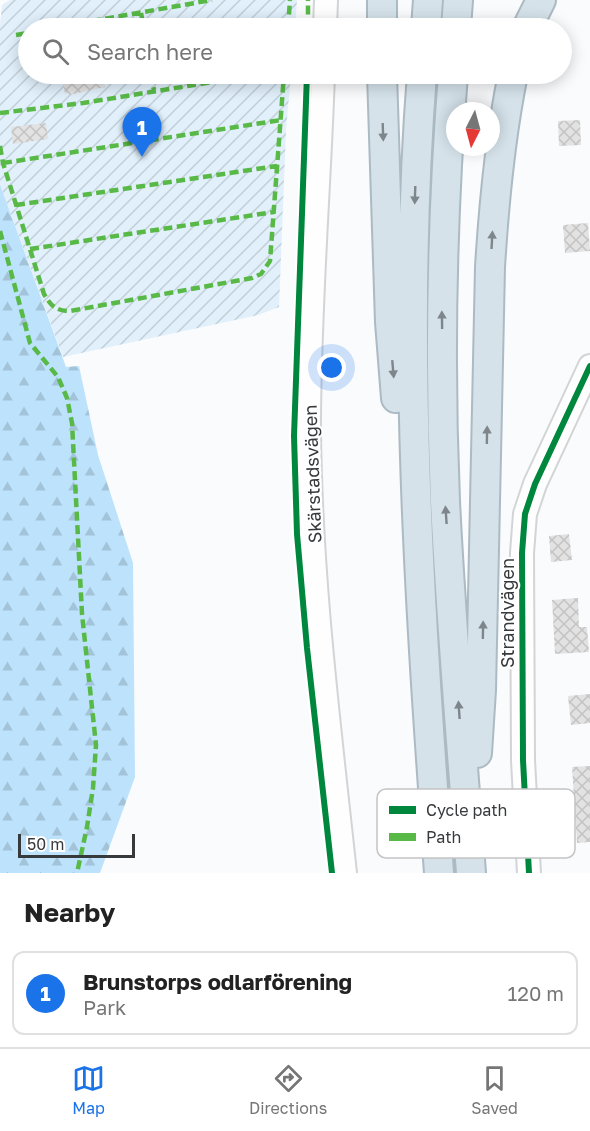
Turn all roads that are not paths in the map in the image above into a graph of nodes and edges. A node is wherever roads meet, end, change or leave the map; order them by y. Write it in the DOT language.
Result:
graph roads {
  1 [pos="326,0"];
  2 [pos="382,0"];
  3 [pos="428,0"];
  4 [pos="458,0"];
  5 [pos="325,18"];
  6 [pos="382,18"];
  7 [pos="427,18"];
  8 [pos="457,18"];
  9 [pos="323,84"];
  10 [pos="382,84"];
  11 [pos="422,84"];
  12 [pos="452,84"];
  13 [pos="511,84"];
  14 [pos="590,366"];
  15 [pos="419,587"];
  16 [pos="433,789"];
  17 [pos="465,789"];
  18 [pos="475,789"];
  19 [pos="525,789"];
  20 [pos="438,858"];
  21 [pos="528,858"];
  22 [pos="345,873"];
  23 [pos="439,873"];
  24 [pos="529,873"];
  1 -- 5 [label="main road"];
  2 -- 6 [label="highway"];
  3 -- 7 [label="highway"];
  4 -- 8 [label="highway"];
  9 -- 22 [label="main road, Skärstadsvägen"];
  10 -- 15 [label="highway, one-way"];
  11 -- 15 [label="highway, one-way"];
  17 -- 12 [label="highway, one-way"];
  18 -- 13 [label="highway, one-way"];
  14 -- 19 [label="main road, Strandvägen"];
  15 -- 16 [label="highway"];
  20 -- 23 [label="highway"];
  21 -- 24 [label="main road, Strandvägen"];
}
